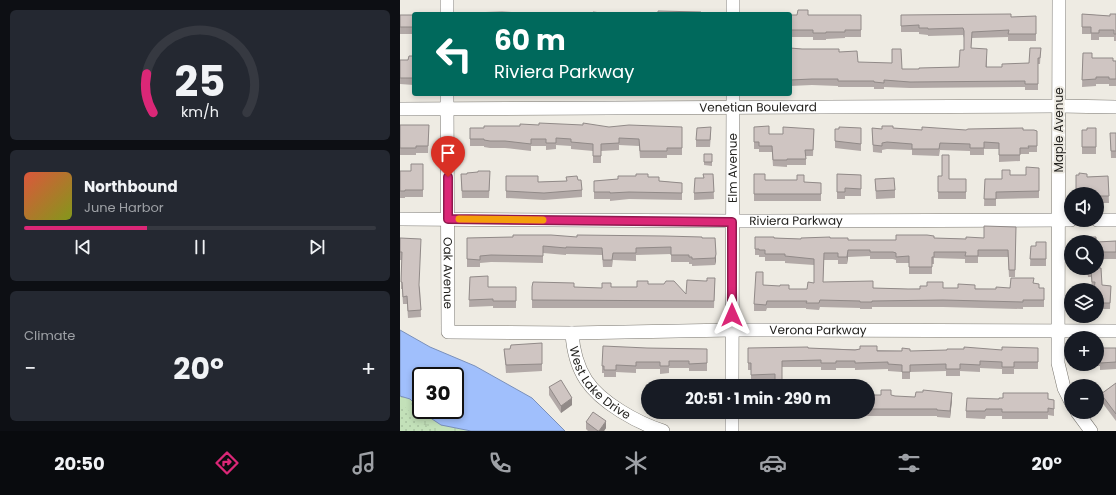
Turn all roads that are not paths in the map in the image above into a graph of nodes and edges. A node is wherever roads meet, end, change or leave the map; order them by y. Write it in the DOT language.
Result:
graph roads {
  1 [pos="447,0"];
  2 [pos="733,0"];
  3 [pos="1058,0"];
  4 [pos="447,12"];
  5 [pos="733,12"];
  6 [pos="447,96"];
  7 [pos="733,96"];
  8 [pos="1059,106"];
  9 [pos="1116,107"];
  10 [pos="733,108"];
  11 [pos="400,109"];
  12 [pos="447,109"];
  13 [pos="400,219"];
  14 [pos="448,219"];
  15 [pos="1058,220"];
  16 [pos="1064,220"];
  17 [pos="1104,220"];
  18 [pos="1116,220"];
  19 [pos="732,222"];
  20 [pos="732,330"];
  21 [pos="1058,331"];
  22 [pos="1116,331"];
  23 [pos="448,332"];
  24 [pos="572,333"];
  25 [pos="732,379"];
  26 [pos="1064,388"];
  27 [pos="732,419"];
  28 [pos="1082,419"];
  29 [pos="663,431"];
  30 [pos="732,431"];
  31 [pos="1091,431"];
  1 -- 4 [label="street"];
  2 -- 5 [label="street"];
  3 -- 8 [label="street, Maple Avenue"];
  6 -- 12 [label="street, Oak Avenue"];
  7 -- 10 [label="street, Elm Avenue"];
  8 -- 9 [label="street, Venetian Boulevard"];
  8 -- 10 [label="street, Venetian Boulevard"];
  8 -- 15 [label="street, Maple Avenue"];
  10 -- 12 [label="street, Venetian Boulevard"];
  10 -- 19 [label="street, Elm Avenue"];
  11 -- 12 [label="street, Venetian Boulevard"];
  12 -- 14 [label="street, Oak Avenue"];
  13 -- 14 [label="street, Riviera Parkway"];
  14 -- 19 [label="street, Riviera Parkway"];
  14 -- 23 [label="street, Oak Avenue"];
  15 -- 16 [label="street, Riviera Parkway"];
  15 -- 19 [label="street, Riviera Parkway"];
  15 -- 21 [label="street, Maple Avenue"];
  17 -- 18 [label="street"];
  19 -- 20 [label="street, Elm Avenue"];
  20 -- 21 [label="street, Verona Parkway"];
  20 -- 24 [label="street, Verona Parkway"];
  20 -- 25 [label="street, Elm Avenue"];
  21 -- 22 [label="street, Verona Parkway"];
  21 -- 26 [label="street, Maple Avenue"];
  23 -- 24 [label="street, Verona Parkway"];
  24 -- 29 [label="street, West Lake Drive"];
  27 -- 30 [label="street"];
  28 -- 31 [label="street"];
}
